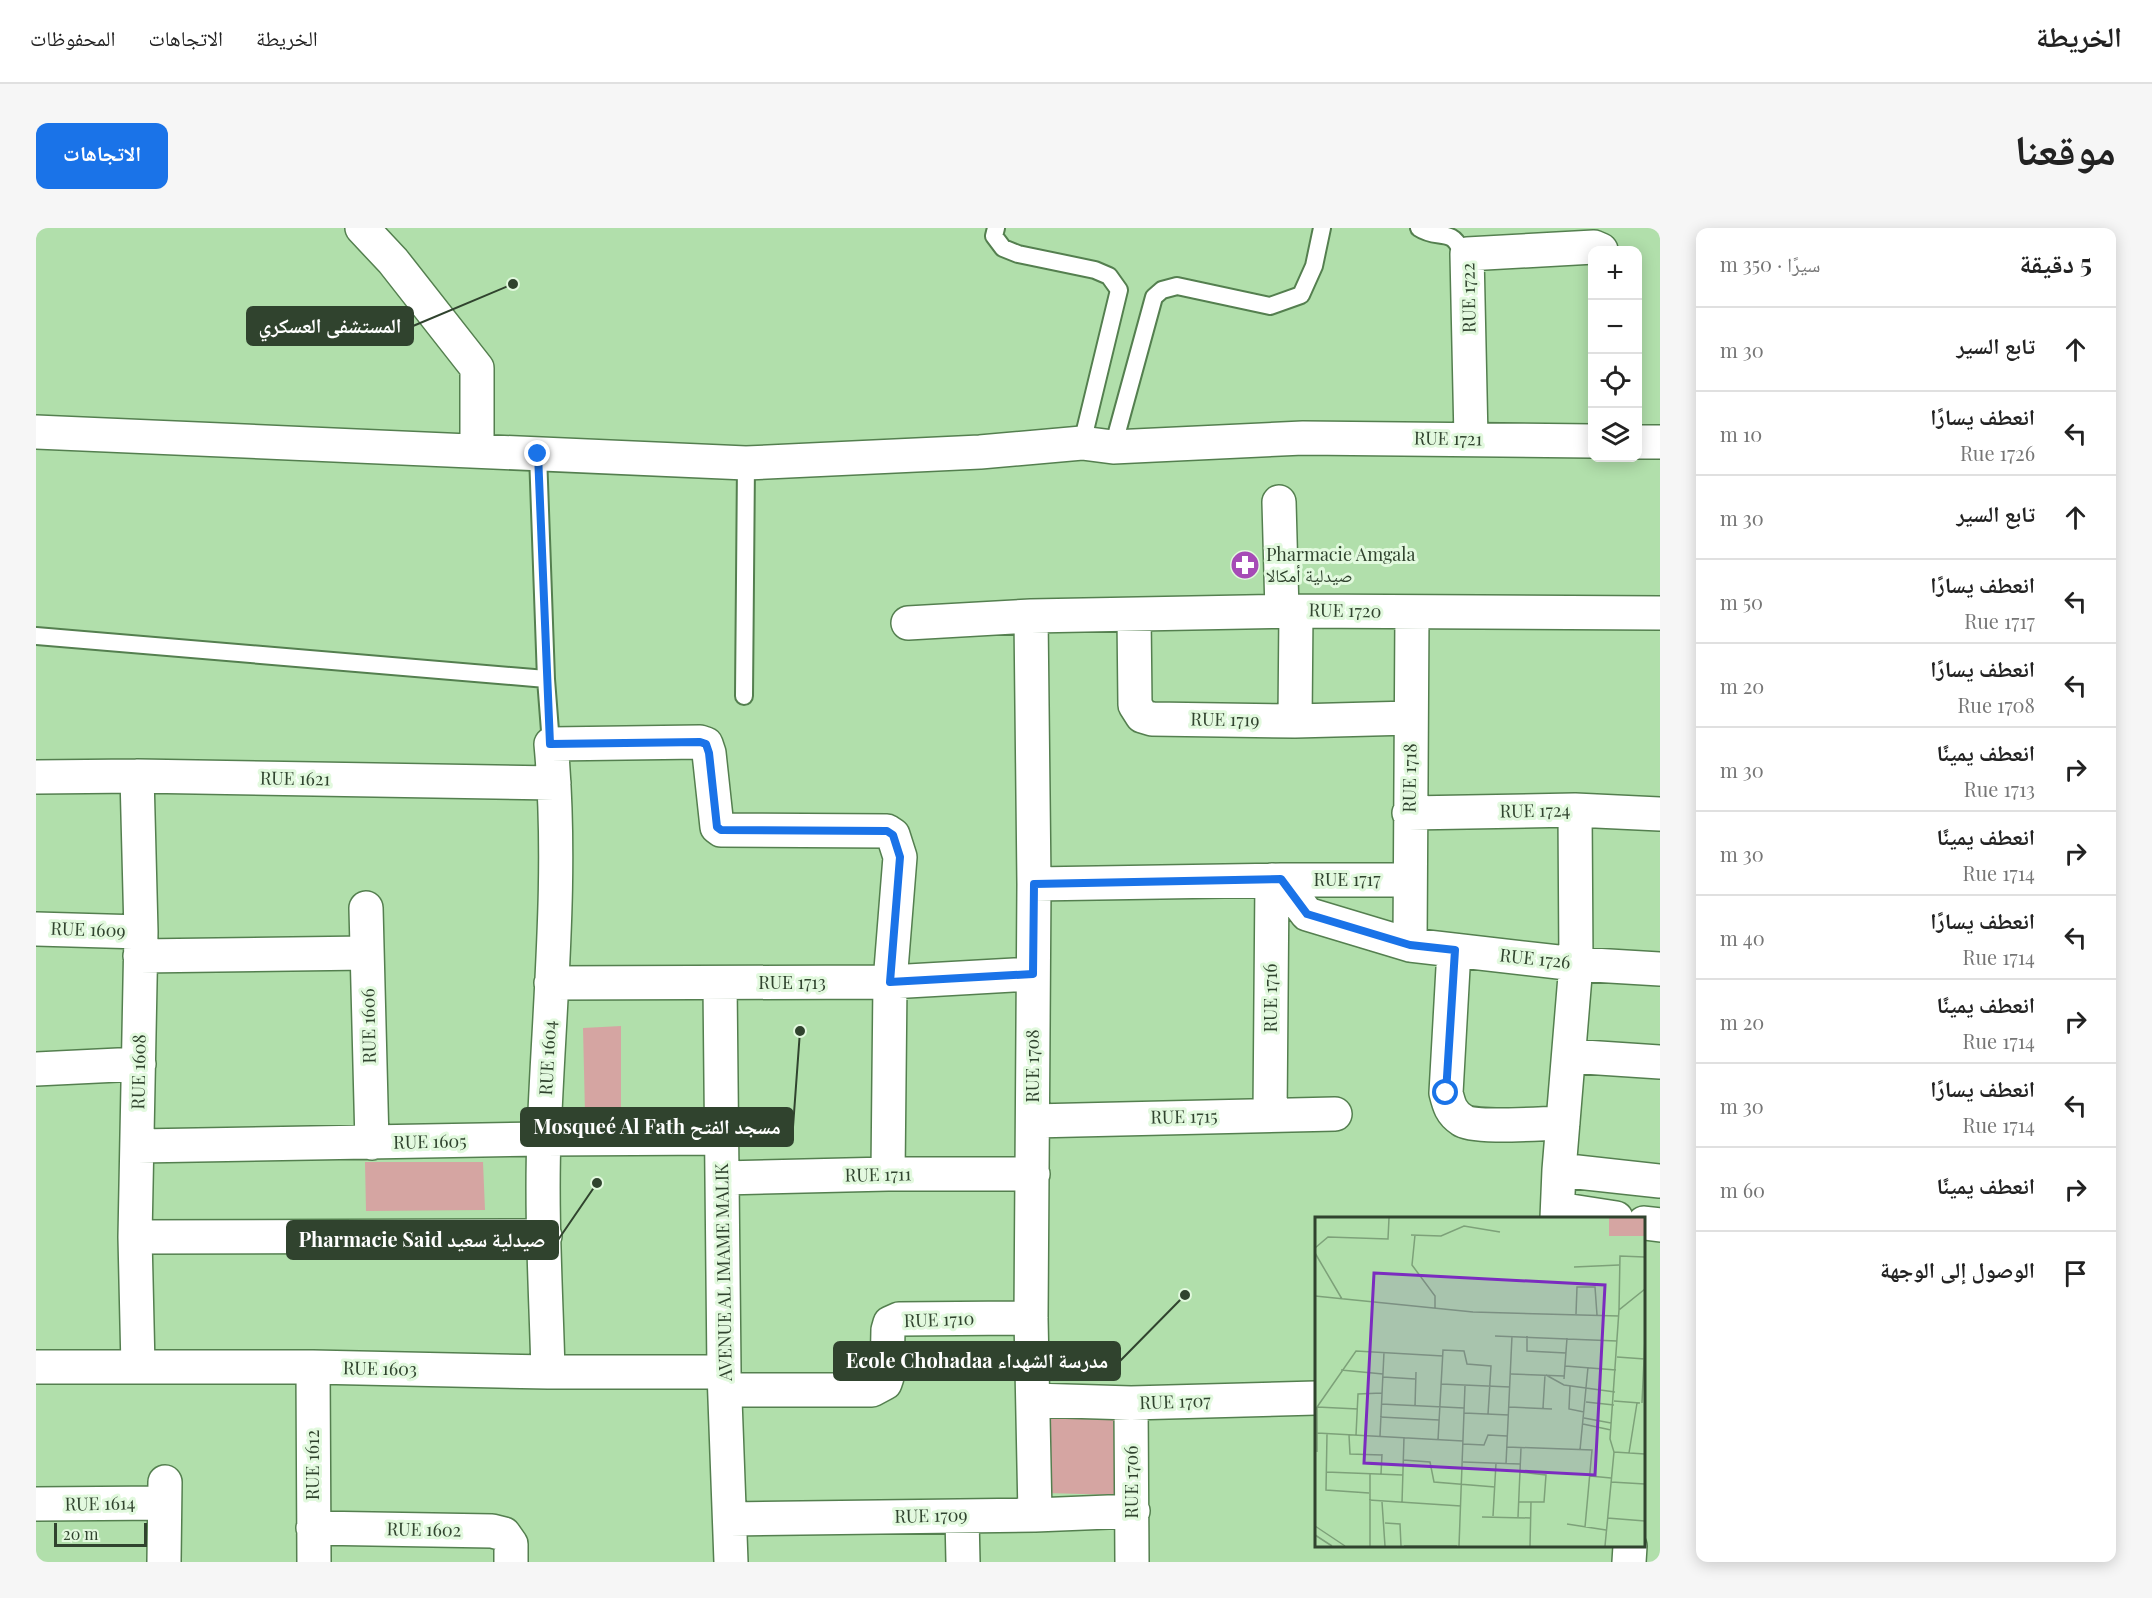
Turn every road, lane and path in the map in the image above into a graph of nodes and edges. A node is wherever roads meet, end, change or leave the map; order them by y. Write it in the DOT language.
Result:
graph roads {
  1 [pos="362,228"];
  2 [pos="996,228"];
  3 [pos="1322,228"];
  4 [pos="1419,228"];
  5 [pos="1588,247"];
  6 [pos="1467,254"];
  7 [pos="36,432"];
  8 [pos="1471,439"];
  9 [pos="1588,441"];
  10 [pos="1642,442"];
  11 [pos="1660,442"];
  12 [pos="1097,445"];
  13 [pos="477,451"];
  14 [pos="538,454"];
  15 [pos="746,463"];
  16 [pos="1279,502"];
  17 [pos="1289,611"];
  18 [pos="1412,612"];
  19 [pos="1660,613"];
  20 [pos="1134,615"];
  21 [pos="1031,616"];
  22 [pos="908,623"];
  23 [pos="36,636"];
  24 [pos="546,679"];
  25 [pos="744,696"];
  26 [pos="1411,718"];
  27 [pos="1295,721"];
  28 [pos="550,744"];
  29 [pos="137,776"];
  30 [pos="36,777"];
  31 [pos="554,783"];
  32 [pos="1575,810"];
  33 [pos="1410,813"];
  34 [pos="1660,814"];
  35 [pos="1277,880"];
  36 [pos="1409,880"];
  37 [pos="1034,884"];
  38 [pos="366,908"];
  39 [pos="36,928"];
  40 [pos="141,944"];
  41 [pos="1410,945"];
  42 [pos="1455,950"];
  43 [pos="367,953"];
  44 [pos="1576,964"];
  45 [pos="1660,969"];
  46 [pos="1033,974"];
  47 [pos="890,982"];
  48 [pos="551,983"];
  49 [pos="720,983"];
  50 [pos="1569,1056"];
  51 [pos="1660,1062"];
  52 [pos="139,1064"];
  53 [pos="36,1069"];
  54 [pos="1335,1114"];
  55 [pos="1270,1115"];
  56 [pos="1033,1120"];
  57 [pos="1563,1123"];
  58 [pos="722,1138"];
  59 [pos="544,1139"];
  60 [pos="372,1143"];
  61 [pos="138,1146"];
  62 [pos="1559,1170"];
  63 [pos="888,1174"];
  64 [pos="1034,1174"];
  65 [pos="723,1178"];
  66 [pos="1660,1181"];
  67 [pos="1557,1214"];
  68 [pos="1601,1217"];
  69 [pos="1645,1223"];
  70 [pos="1660,1226"];
  71 [pos="545,1236"];
  72 [pos="135,1237"];
  73 [pos="1031,1318"];
  74 [pos="36,1367"];
  75 [pos="138,1367"];
  76 [pos="313,1367"];
  77 [pos="548,1372"];
  78 [pos="725,1381"];
  79 [pos="1315,1398"];
  80 [pos="1033,1400"];
  81 [pos="1131,1403"];
  82 [pos="36,1504"];
  83 [pos="1133,1511"];
  84 [pos="1035,1515"];
  85 [pos="962,1516"];
  86 [pos="730,1519"];
  87 [pos="313,1528"];
  88 [pos="1630,1547"];
  89 [pos="164,1562"];
  90 [pos="314,1562"];
  91 [pos="511,1562"];
  92 [pos="731,1562"];
  93 [pos="963,1562"];
  94 [pos="1132,1562"];
  95 [pos="1629,1562"];
  1 -- 13 [label="street"];
  2 -- 12 [label="lane"];
  3 -- 12 [label="lane"];
  4 -- 6 [label="lane"];
  5 -- 6 [label="street, RUE 1722"];
  6 -- 8 [label="street, RUE 1722"];
  7 -- 13 [label="street, RUE 1721"];
  8 -- 9 [label="street, RUE 1721"];
  8 -- 12 [label="street, RUE 1721"];
  10 -- 11 [label="street"];
  12 -- 15 [label="street, RUE 1721"];
  13 -- 14 [label="street, RUE 1721"];
  14 -- 15 [label="street, RUE 1721"];
  14 -- 24 [label="lane"];
  15 -- 25 [label="lane"];
  16 -- 17 [label="street"];
  17 -- 18 [label="street, RUE 1720"];
  17 -- 20 [label="street, RUE 1720"];
  17 -- 27 [label="street"];
  18 -- 19 [label="street, RUE 1720"];
  18 -- 26 [label="street, RUE 1718"];
  20 -- 21 [label="street, RUE 1720"];
  20 -- 27 [label="street, RUE 1719"];
  21 -- 22 [label="street, RUE 1720"];
  21 -- 37 [label="street, RUE 1708"];
  23 -- 24 [label="lane"];
  24 -- 28 [label="lane"];
  26 -- 27 [label="street, RUE 1719"];
  26 -- 33 [label="street, RUE 1718"];
  28 -- 31 [label="street, RUE 1604"];
  28 -- 47 [label="street"];
  29 -- 30 [label="street, RUE 1621"];
  29 -- 31 [label="street, RUE 1621"];
  29 -- 40 [label="street, RUE 1608"];
  31 -- 48 [label="street, RUE 1604"];
  32 -- 33 [label="street, RUE 1724"];
  32 -- 34 [label="street, RUE 1724"];
  32 -- 44 [label="street"];
  33 -- 36 [label="street, RUE 1718"];
  35 -- 36 [label="street, RUE 1717"];
  35 -- 37 [label="street, RUE 1717"];
  35 -- 41 [label="street, RUE 1726"];
  35 -- 55 [label="street, RUE 1716"];
  36 -- 41 [label="street, RUE 1718"];
  37 -- 46 [label="street, RUE 1708"];
  38 -- 43 [label="street, RUE 1606"];
  39 -- 40 [label="street, RUE 1609"];
  40 -- 43 [label="street, RUE 1609"];
  40 -- 52 [label="street, RUE 1608"];
  41 -- 42 [label="street, RUE 1726"];
  42 -- 44 [label="street, RUE 1726"];
  42 -- 57 [label="street"];
  43 -- 60 [label="street, RUE 1606"];
  44 -- 45 [label="street, RUE 1726"];
  44 -- 50 [label="street"];
  46 -- 47 [label="street, RUE 1713"];
  46 -- 56 [label="street, RUE 1708"];
  47 -- 49 [label="street, RUE 1713"];
  47 -- 63 [label="street"];
  48 -- 49 [label="street, RUE 1713"];
  48 -- 59 [label="street, RUE 1604"];
  49 -- 58 [label="street, AVENUE AL IMAME MALIK"];
  50 -- 51 [label="street"];
  50 -- 57 [label="street"];
  52 -- 53 [label="street"];
  52 -- 61 [label="street, RUE 1608"];
  54 -- 55 [label="street, RUE 1715"];
  55 -- 56 [label="street, RUE 1715"];
  56 -- 64 [label="street, RUE 1708"];
  57 -- 62 [label="street"];
  58 -- 59 [label="street, RUE 1605"];
  58 -- 65 [label="street, AVENUE AL IMAME MALIK"];
  59 -- 60 [label="street, RUE 1605"];
  59 -- 71 [label="street, RUE 1604"];
  60 -- 61 [label="street, RUE 1605"];
  61 -- 72 [label="street, RUE 1608"];
  62 -- 66 [label="street"];
  62 -- 67 [label="street"];
  63 -- 64 [label="street, RUE 1711"];
  63 -- 65 [label="street, RUE 1711"];
  64 -- 73 [label="street, RUE 1708"];
  65 -- 78 [label="street, AVENUE AL IMAME MALIK"];
  67 -- 68 [label="street"];
  69 -- 70 [label="street"];
  71 -- 72 [label="street"];
  71 -- 77 [label="street, RUE 1604"];
  72 -- 75 [label="street, RUE 1608"];
  73 -- 78 [label="street, RUE 1710"];
  73 -- 80 [label="street, RUE 1708"];
  74 -- 75 [label="street, RUE 1603"];
  75 -- 76 [label="street, RUE 1603"];
  76 -- 77 [label="street, RUE 1603"];
  76 -- 87 [label="street, RUE 1612"];
  77 -- 78 [label="street, RUE 1603"];
  78 -- 86 [label="street, AVENUE AL IMAME MALIK"];
  79 -- 81 [label="street, RUE 1707"];
  80 -- 81 [label="street, RUE 1707"];
  80 -- 84 [label="street, RUE 1708"];
  81 -- 83 [label="street, RUE 1706"];
  82 -- 89 [label="street, RUE 1614"];
  83 -- 84 [label="street, RUE 1709"];
  83 -- 94 [label="street, RUE 1706"];
  84 -- 85 [label="street, RUE 1709"];
  85 -- 86 [label="street, RUE 1709"];
  85 -- 93 [label="street"];
  86 -- 92 [label="street, AVENUE AL IMAME MALIK"];
  87 -- 90 [label="street, RUE 1612"];
  87 -- 91 [label="street, RUE 1602"];
  88 -- 95 [label="street"];
}
